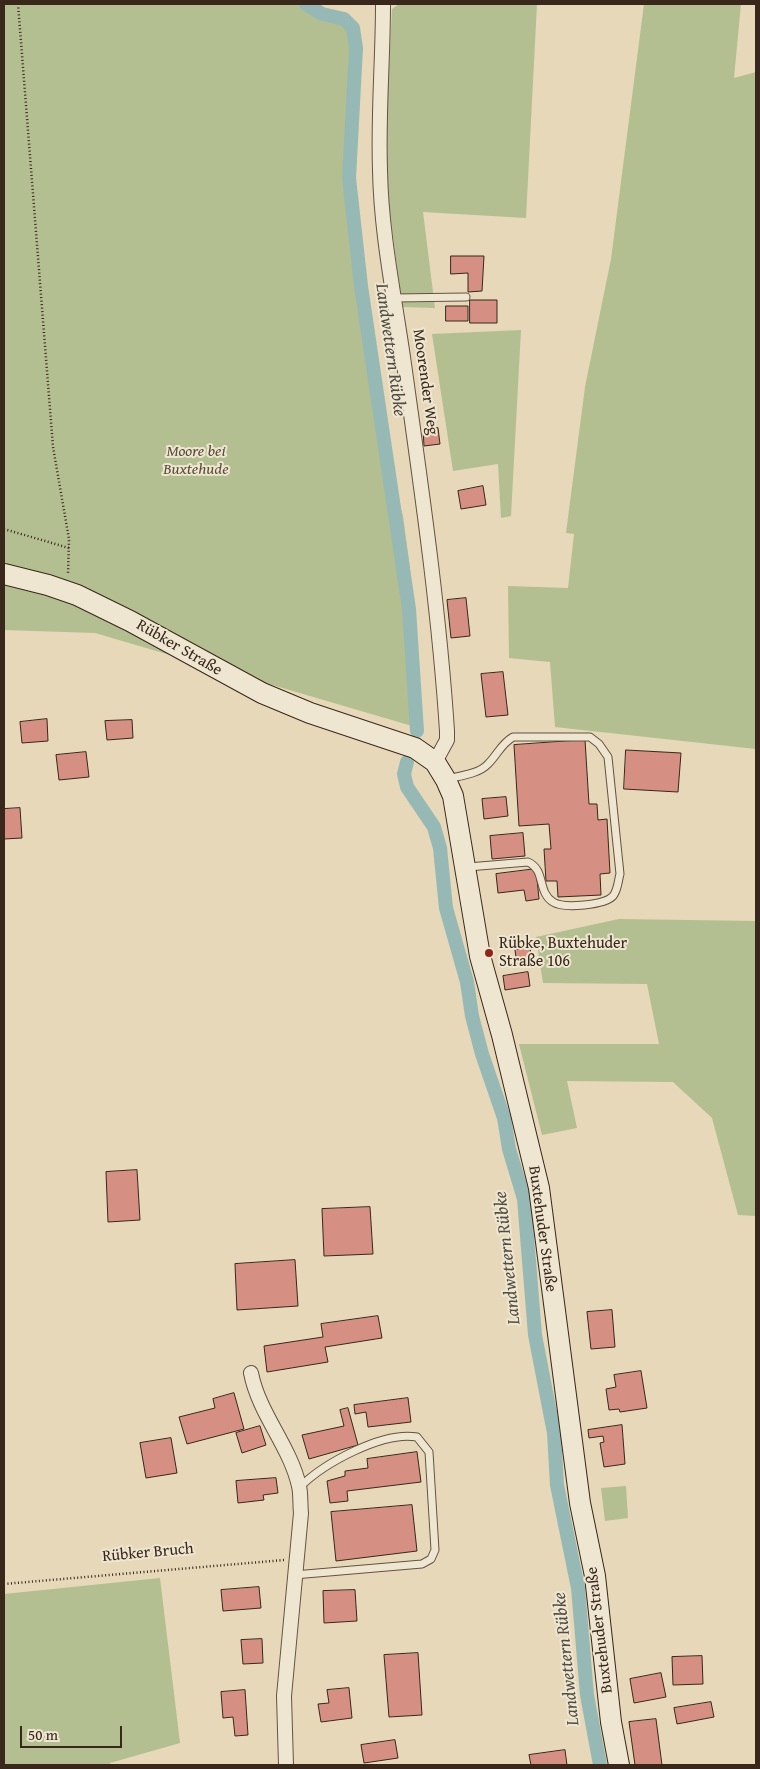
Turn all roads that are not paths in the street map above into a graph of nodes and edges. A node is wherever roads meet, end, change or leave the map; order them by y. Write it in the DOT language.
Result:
graph roads {
  1 [pos="383,4"];
  2 [pos="466,297"];
  3 [pos="395,298"];
  4 [pos="4,574"];
  5 [pos="352,728"];
  6 [pos="435,762"];
  7 [pos="446,780"];
  8 [pos="464,868"];
  9 [pos="251,1373"];
  10 [pos="300,1487"];
  11 [pos="294,1575"];
  12 [pos="286,1765"];
  13 [pos="619,1765"];
  1 -- 3 [label="street, Moorender Weg"];
  2 -- 3 [label="lane"];
  3 -- 6 [label="street, Moorender Weg"];
  4 -- 5 [label="street, Rübker Straße"];
  5 -- 6 [label="street, Buxtehuder Straße"];
  6 -- 7 [label="street, Buxtehuder Straße"];
  7 -- 8 [label="street, Buxtehuder Straße"];
  7 -- 8 [label="lane"];
  8 -- 13 [label="street, Buxtehuder Straße"];
  9 -- 10 [label="street"];
  10 -- 11 [label="street"];
  10 -- 11 [label="lane"];
  11 -- 12 [label="street"];
}
